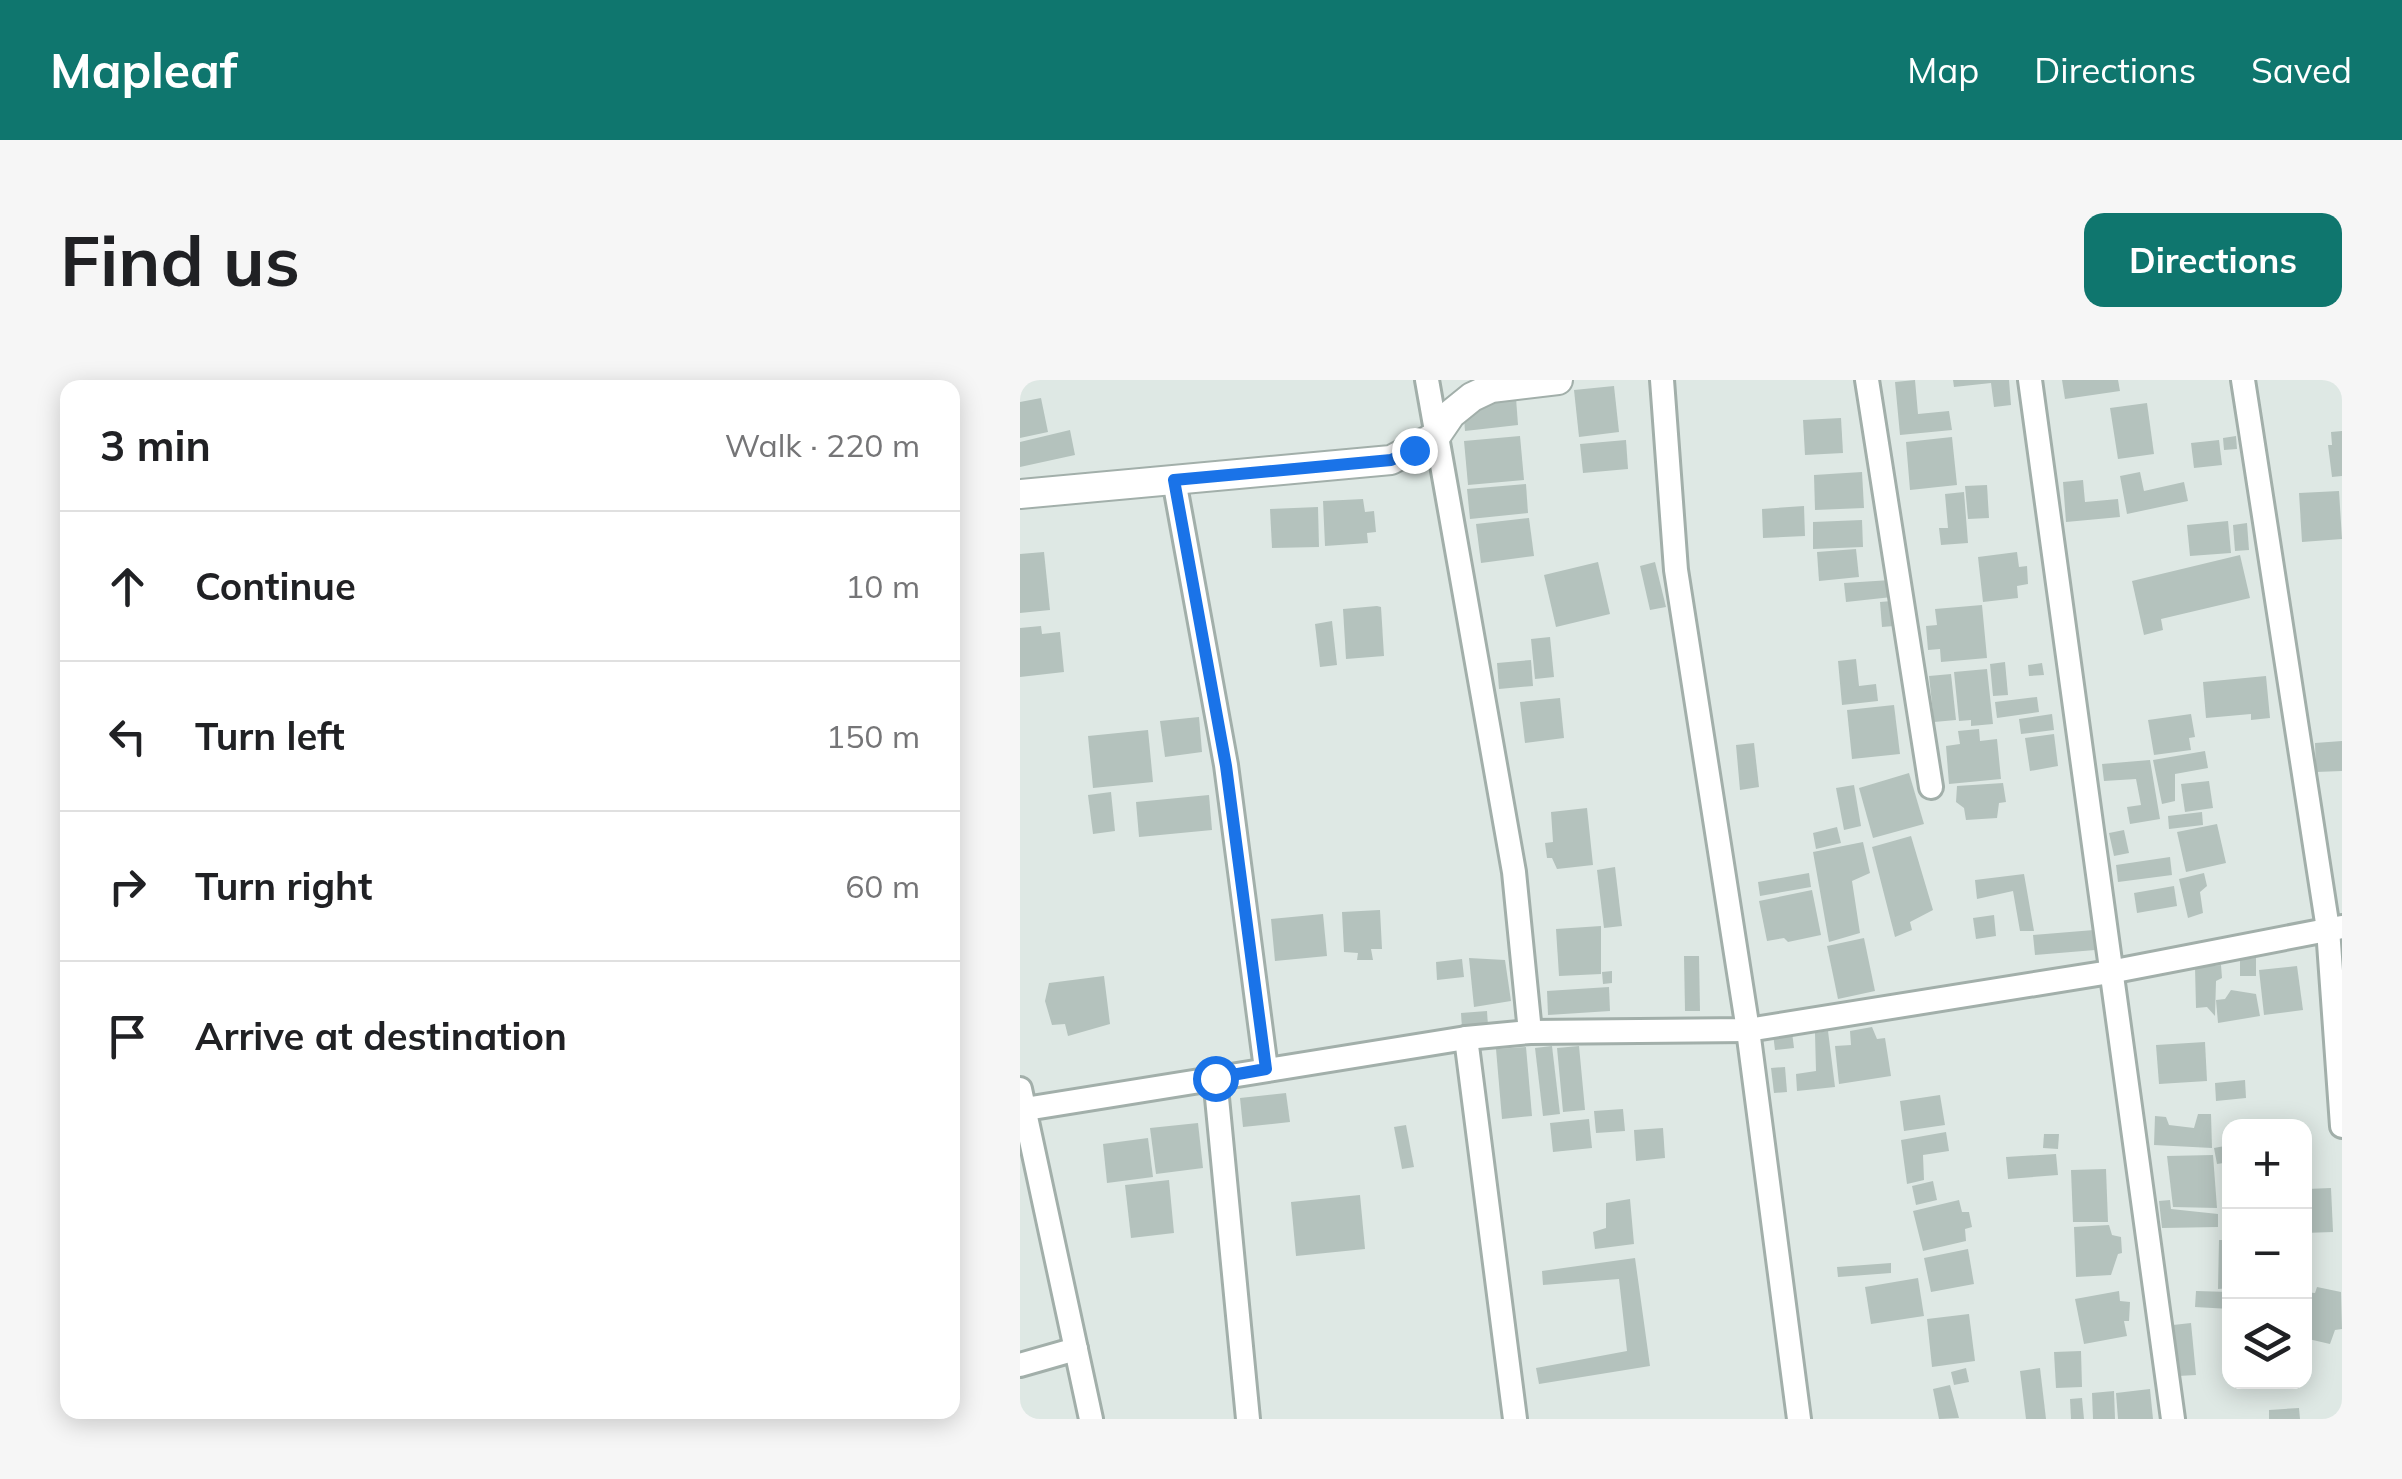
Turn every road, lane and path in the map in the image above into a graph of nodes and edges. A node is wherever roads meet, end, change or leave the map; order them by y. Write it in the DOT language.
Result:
graph roads {
  1 [pos="1427,380"];
  2 [pos="1558,380"];
  3 [pos="1662,380"];
  4 [pos="1867,380"];
  5 [pos="2030,380"];
  6 [pos="2243,380"];
  7 [pos="1436,436"];
  8 [pos="1174,480"];
  9 [pos="1020,494"];
  10 [pos="1932,787"];
  11 [pos="2335,928"];
  12 [pos="2110,972"];
  13 [pos="1748,1030"];
  14 [pos="1530,1032"];
  15 [pos="1466,1038"];
  16 [pos="1266,1069"];
  17 [pos="1215,1078"];
  18 [pos="1021,1103"];
  19 [pos="2342,1126"];
  20 [pos="1076,1349"];
  21 [pos="1020,1365"];
  22 [pos="1091,1419"];
  23 [pos="1248,1419"];
  24 [pos="1515,1419"];
  25 [pos="1799,1419"];
  26 [pos="2172,1419"];
  1 -- 7 [label="street"];
  2 -- 7 [label="street"];
  3 -- 13 [label="street"];
  4 -- 10 [label="street"];
  5 -- 12 [label="street"];
  6 -- 11 [label="street"];
  7 -- 8 [label="street"];
  7 -- 14 [label="street"];
  8 -- 9 [label="street"];
  8 -- 16 [label="street"];
  11 -- 12 [label="street"];
  11 -- 19 [label="street"];
  12 -- 13 [label="street"];
  12 -- 26 [label="street"];
  13 -- 14 [label="street"];
  13 -- 25 [label="street"];
  14 -- 15 [label="street"];
  15 -- 16 [label="street"];
  15 -- 24 [label="street"];
  16 -- 17 [label="street"];
  17 -- 18 [label="street"];
  17 -- 23 [label="street"];
  18 -- 20 [label="street"];
  20 -- 21 [label="street"];
  20 -- 22 [label="street"];
}
